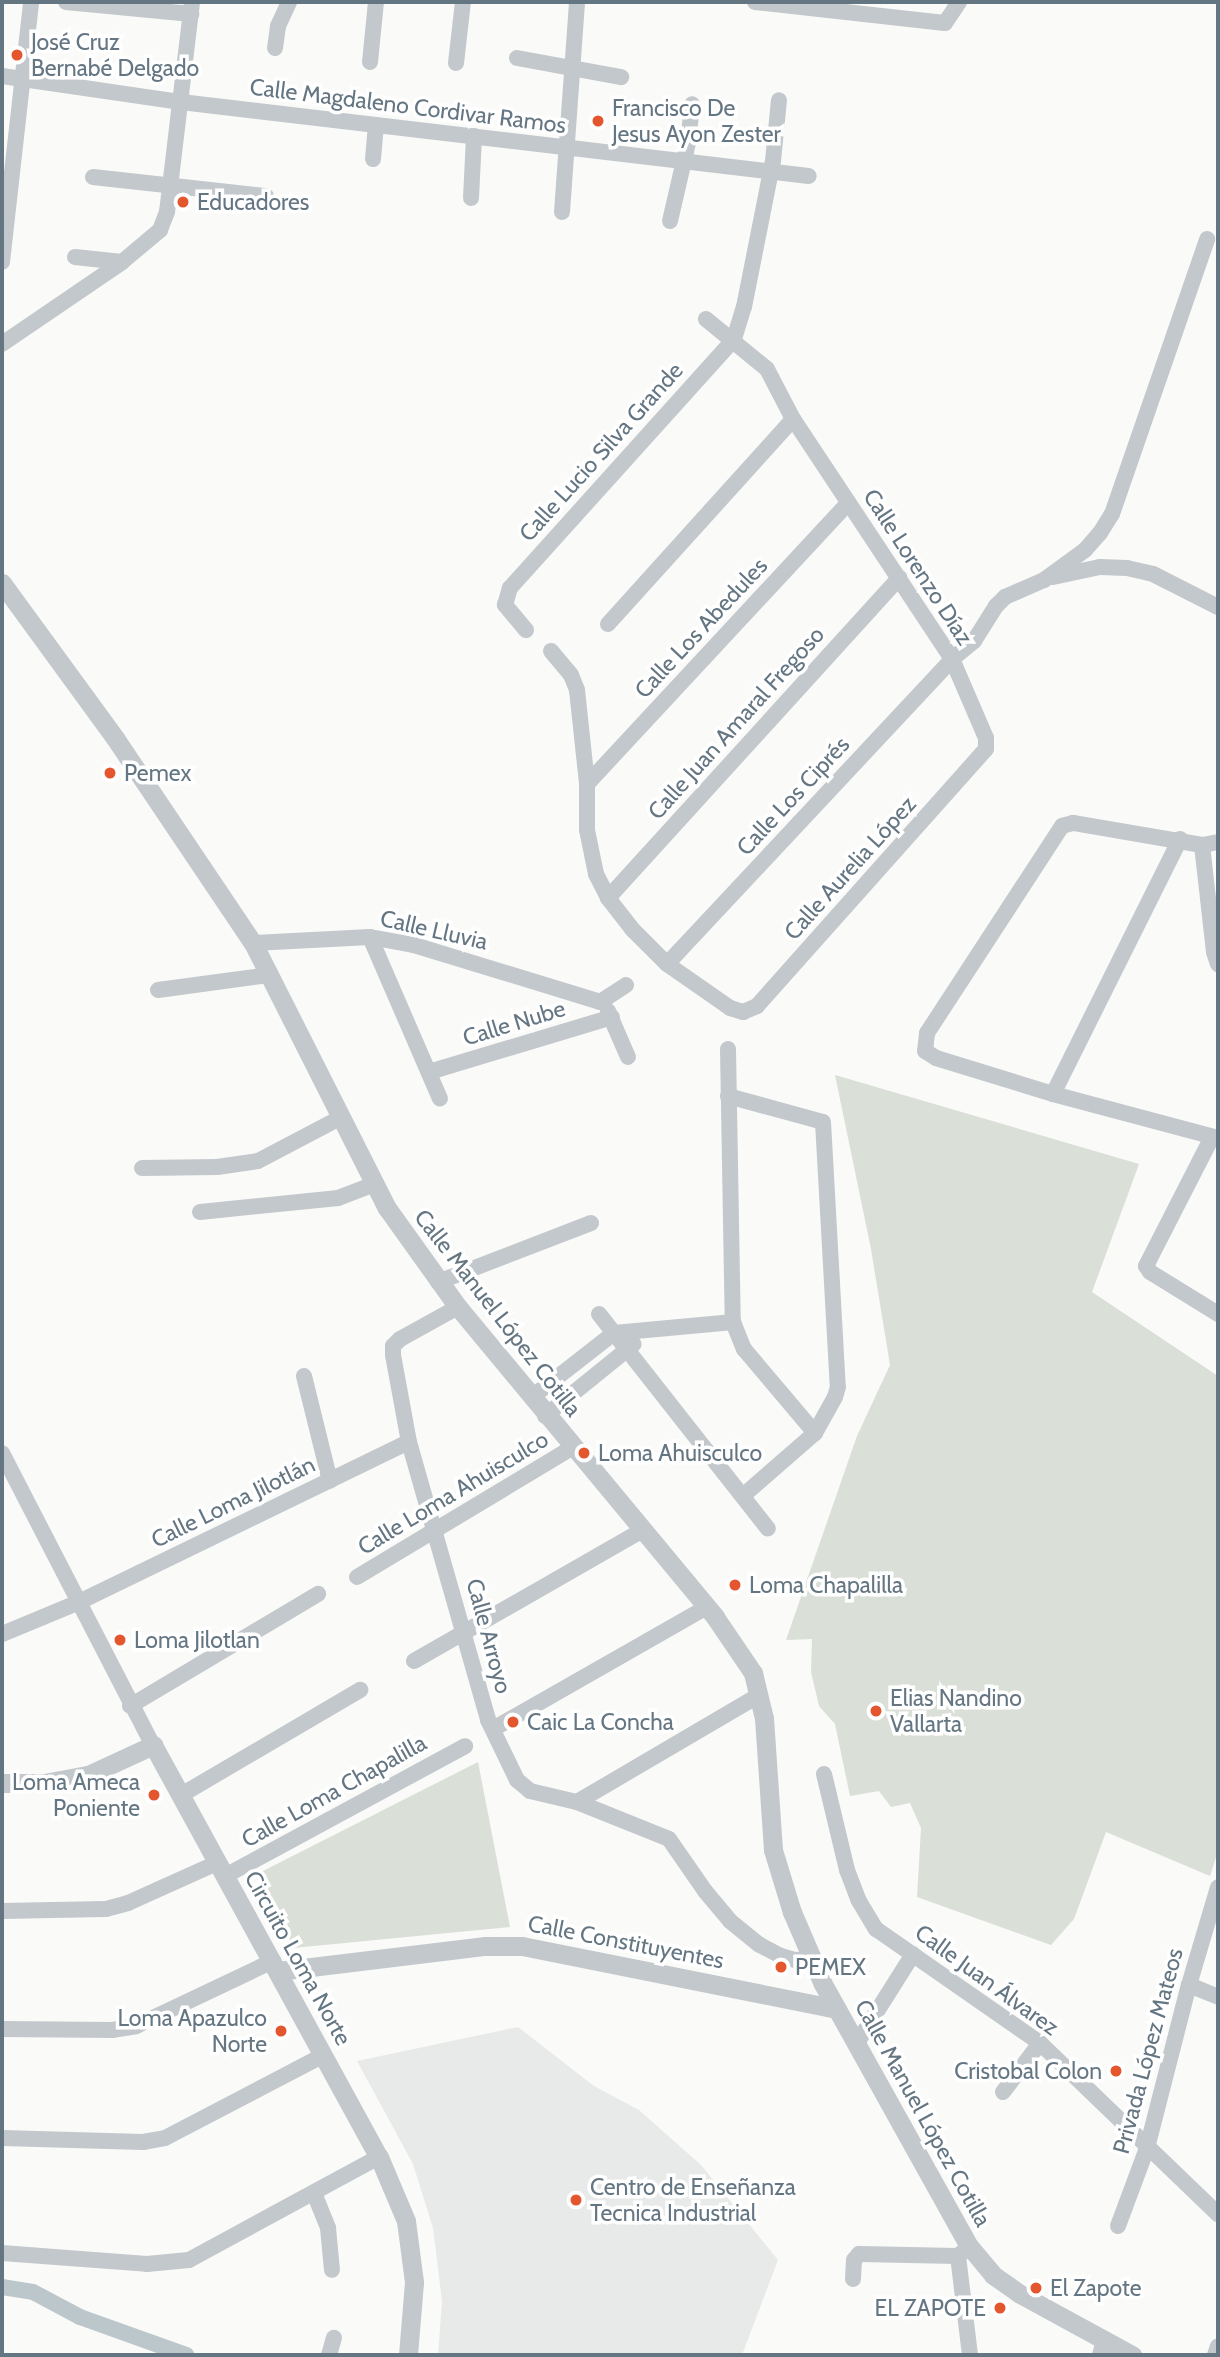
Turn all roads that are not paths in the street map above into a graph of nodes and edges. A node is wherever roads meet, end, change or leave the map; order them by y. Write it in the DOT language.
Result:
graph roads {
  1 [pos="31,2"];
  2 [pos="66,2"];
  3 [pos="289,2"];
  4 [pos="376,2"];
  5 [pos="463,2"];
  6 [pos="577,2"];
  7 [pos="755,2"];
  8 [pos="959,2"];
  9 [pos="791,4"];
  10 [pos="191,8"];
  11 [pos="275,48"];
  12 [pos="517,58"];
  13 [pos="370,62"];
  14 [pos="456,63"];
  15 [pos="572,68"];
  16 [pos="2,76"];
  17 [pos="621,77"];
  18 [pos="22,79"];
  19 [pos="779,100"];
  20 [pos="181,102"];
  21 [pos="692,104"];
  22 [pos="376,125"];
  23 [pos="474,136"];
  24 [pos="566,147"];
  25 [pos="373,159"];
  26 [pos="682,163"];
  27 [pos="6,171"];
  28 [pos="769,172"];
  29 [pos="809,176"];
  30 [pos="93,177"];
  31 [pos="170,184"];
  32 [pos="266,196"];
  33 [pos="471,198"];
  34 [pos="562,212"];
  35 [pos="670,220"];
  36 [pos="1207,239"];
  37 [pos="2,253"];
  38 [pos="75,257"];
  39 [pos="122,262"];
  40 [pos="706,319"];
  41 [pos="734,339"];
  42 [pos="2,344"];
  43 [pos="793,419"];
  44 [pos="848,503"];
  45 [pos="899,578"];
  46 [pos="1044,580"];
  47 [pos="2,583"];
  48 [pos="1218,607"];
  49 [pos="608,624"];
  50 [pos="526,630"];
  51 [pos="551,652"];
  52 [pos="952,659"];
  53 [pos="986,749"];
  54 [pos="587,784"];
  55 [pos="1180,839"];
  56 [pos="1210,844"];
  57 [pos="608,898"];
  58 [pos="370,937"];
  59 [pos="253,943"];
  60 [pos="667,964"];
  61 [pos="1218,964"];
  62 [pos="269,975"];
  63 [pos="626,985"];
  64 [pos="158,990"];
  65 [pos="600,1002"];
  66 [pos="612,1017"];
  67 [pos="729,1049"];
  68 [pos="628,1057"];
  69 [pos="429,1072"];
  70 [pos="1053,1094"];
  71 [pos="729,1096"];
  72 [pos="440,1100"];
  73 [pos="340,1118"];
  74 [pos="1215,1138"];
  75 [pos="142,1168"];
  76 [pos="375,1184"];
  77 [pos="200,1212"];
  78 [pos="591,1223"];
  79 [pos="438,1282"];
  80 [pos="458,1307"];
  81 [pos="599,1314"];
  82 [pos="1218,1314"];
  83 [pos="733,1322"];
  84 [pos="653,1330"];
  85 [pos="614,1333"];
  86 [pos="628,1350"];
  87 [pos="304,1377"];
  88 [pos="532,1397"];
  89 [pos="545,1416"];
  90 [pos="816,1433"];
  91 [pos="409,1442"];
  92 [pos="572,1448"];
  93 [pos="2,1453"];
  94 [pos="330,1481"];
  95 [pos="744,1495"];
  96 [pos="768,1528"];
  97 [pos="436,1530"];
  98 [pos="643,1530"];
  99 [pos="357,1577"];
  100 [pos="318,1594"];
  101 [pos="77,1603"];
  102 [pos="706,1607"];
  103 [pos="463,1631"];
  104 [pos="2,1634"];
  105 [pos="414,1661"];
  106 [pos="360,1690"];
  107 [pos="758,1696"];
  108 [pos="130,1706"];
  109 [pos="493,1729"];
  110 [pos="153,1745"];
  111 [pos="465,1746"];
  112 [pos="824,1774"];
  113 [pos="2,1783"];
  114 [pos="181,1796"];
  115 [pos="577,1802"];
  116 [pos="221,1870"];
  117 [pos="1218,1886"];
  118 [pos="2,1911"];
  119 [pos="913,1954"];
  120 [pos="812,1959"];
  121 [pos="275,1966"];
  122 [pos="1189,1985"];
  123 [pos="1218,1997"];
  124 [pos="837,2009"];
  125 [pos="2,2029"];
  126 [pos="857,2043"];
  127 [pos="1040,2043"];
  128 [pos="324,2055"];
  129 [pos="1003,2092"];
  130 [pos="2,2138"];
  131 [pos="1147,2148"];
  132 [pos="379,2157"];
  133 [pos="314,2193"];
  134 [pos="1218,2214"];
  135 [pos="1118,2225"];
  136 [pos="964,2251"];
  137 [pos="2,2253"];
  138 [pos="332,2270"];
  139 [pos="853,2279"];
  140 [pos="334,2338"];
  141 [pos="1218,2346"];
  142 [pos="1102,2348"];
  143 [pos="329,2355"];
  144 [pos="408,2355"];
  145 [pos="971,2355"];
  146 [pos="1132,2355"];
  147 [pos="1215,2355"];
  1 -- 18 [label="street"];
  2 -- 10 [label="street"];
  3 -- 11 [label="street"];
  4 -- 13 [label="street"];
  5 -- 14 [label="street"];
  6 -- 15 [label="street"];
  7 -- 9 [label="street"];
  8 -- 9 [label="street"];
  10 -- 20 [label="street"];
  12 -- 15 [label="street"];
  15 -- 17 [label="street"];
  15 -- 24 [label="street"];
  16 -- 18 [label="street, Calle Magdaleno Cordivar Ramos"];
  18 -- 20 [label="street, Calle Magdaleno Cordivar Ramos"];
  18 -- 27 [label="street"];
  19 -- 28 [label="street"];
  20 -- 22 [label="street, Calle Magdaleno Cordivar Ramos"];
  20 -- 31 [label="street"];
  21 -- 26 [label="street"];
  22 -- 23 [label="street, Calle Magdaleno Cordivar Ramos"];
  22 -- 25 [label="street"];
  23 -- 24 [label="street, Calle Magdaleno Cordivar Ramos"];
  23 -- 33 [label="street"];
  24 -- 26 [label="street, Calle Magdaleno Cordivar Ramos"];
  24 -- 34 [label="street"];
  26 -- 28 [label="street, Calle Magdaleno Cordivar Ramos"];
  26 -- 35 [label="street"];
  27 -- 37 [label="street"];
  28 -- 29 [label="street, Calle Magdaleno Cordivar Ramos"];
  28 -- 41 [label="street"];
  30 -- 31 [label="street"];
  31 -- 32 [label="street"];
  31 -- 39 [label="street"];
  36 -- 46 [label="street"];
  38 -- 39 [label="street"];
  39 -- 42 [label="street"];
  40 -- 41 [label="street, Calle Lorenzo Díaz"];
  41 -- 43 [label="street, Calle Lorenzo Díaz"];
  41 -- 50 [label="street, Calle Lucio Silva Grande"];
  43 -- 44 [label="street, Calle Lorenzo Díaz"];
  43 -- 49 [label="street"];
  44 -- 45 [label="street, Calle Lorenzo Díaz"];
  44 -- 54 [label="street, Calle Los Abedules"];
  45 -- 52 [label="street, Calle Lorenzo Díaz"];
  45 -- 57 [label="street, Calle Juan Amaral Fregoso"];
  46 -- 48 [label="street"];
  46 -- 52 [label="street, Calle Los Ciprés"];
  47 -- 59 [label="street, Calle Manuel López Cotilla"];
  51 -- 54 [label="street"];
  52 -- 53 [label="street, Calle Lorenzo Díaz"];
  52 -- 60 [label="street, Calle Los Ciprés"];
  53 -- 60 [label="street, Calle Aurelia López"];
  54 -- 57 [label="street"];
  55 -- 56 [label="street"];
  55 -- 70 [label="street"];
  55 -- 70 [label="street"];
  56 -- 61 [label="street"];
  57 -- 60 [label="street"];
  58 -- 59 [label="street, Calle Lluvia"];
  58 -- 65 [label="street, Calle Lluvia"];
  58 -- 69 [label="street"];
  59 -- 62 [label="street, Calle Manuel López Cotilla"];
  62 -- 64 [label="street"];
  62 -- 73 [label="street, Calle Manuel López Cotilla"];
  63 -- 65 [label="street"];
  65 -- 66 [label="street"];
  66 -- 68 [label="street"];
  66 -- 69 [label="street, Calle Nube"];
  67 -- 71 [label="street"];
  69 -- 72 [label="street"];
  70 -- 74 [label="street"];
  71 -- 83 [label="street"];
  71 -- 90 [label="street"];
  73 -- 75 [label="street"];
  73 -- 76 [label="street, Calle Manuel López Cotilla"];
  74 -- 82 [label="street"];
  76 -- 77 [label="street"];
  76 -- 79 [label="street, Calle Manuel López Cotilla"];
  78 -- 79 [label="street"];
  79 -- 80 [label="street, Calle Manuel López Cotilla"];
  80 -- 88 [label="street, Calle Manuel López Cotilla"];
  80 -- 91 [label="street, Calle Arroyo"];
  81 -- 85 [label="street"];
  83 -- 84 [label="street"];
  83 -- 90 [label="street"];
  84 -- 85 [label="street"];
  84 -- 86 [label="street"];
  85 -- 86 [label="street"];
  85 -- 88 [label="street"];
  86 -- 89 [label="street"];
  86 -- 95 [label="street"];
  87 -- 94 [label="street"];
  88 -- 89 [label="street, Calle Manuel López Cotilla"];
  89 -- 92 [label="street, Calle Manuel López Cotilla"];
  90 -- 95 [label="street"];
  91 -- 94 [label="street, Calle Loma Jilotlán"];
  91 -- 97 [label="street, Calle Arroyo"];
  92 -- 97 [label="street, Calle Loma Ahuisculco"];
  92 -- 98 [label="street, Calle Manuel López Cotilla"];
  93 -- 101 [label="street, Circuito Loma Norte"];
  94 -- 101 [label="street, Calle Loma Jilotlán"];
  95 -- 96 [label="street"];
  97 -- 99 [label="street, Calle Loma Ahuisculco"];
  97 -- 103 [label="street, Calle Arroyo"];
  98 -- 102 [label="street, Calle Manuel López Cotilla"];
  98 -- 103 [label="street"];
  100 -- 108 [label="street"];
  101 -- 104 [label="street, Calle Loma Jilotlán"];
  101 -- 108 [label="street, Circuito Loma Norte"];
  102 -- 107 [label="street, Calle Manuel López Cotilla"];
  102 -- 109 [label="street"];
  103 -- 105 [label="street"];
  103 -- 109 [label="street, Calle Arroyo"];
  106 -- 114 [label="street"];
  107 -- 115 [label="street"];
  107 -- 120 [label="street, Calle Manuel López Cotilla"];
  108 -- 110 [label="street, Circuito Loma Norte"];
  109 -- 115 [label="street, Calle Arroyo"];
  110 -- 113 [label="street"];
  110 -- 114 [label="street, Circuito Loma Norte"];
  111 -- 116 [label="street, Calle Loma Chapalilla"];
  112 -- 119 [label="street, Calle Juan Álvarez"];
  114 -- 116 [label="street, Circuito Loma Norte"];
  115 -- 120 [label="street, Calle Arroyo"];
  116 -- 118 [label="street, Calle Loma Chapalilla"];
  116 -- 121 [label="street, Circuito Loma Norte"];
  117 -- 122 [label="street, Privada López Mateos"];
  119 -- 126 [label="street"];
  119 -- 127 [label="street, Calle Juan Álvarez"];
  120 -- 124 [label="street, Calle Manuel López Cotilla"];
  121 -- 124 [label="street, Calle Constituyentes"];
  121 -- 125 [label="street"];
  121 -- 128 [label="street, Circuito Loma Norte"];
  122 -- 123 [label="street"];
  122 -- 131 [label="street, Privada López Mateos"];
  124 -- 126 [label="street, Calle Manuel López Cotilla"];
  126 -- 136 [label="street, Calle Manuel López Cotilla"];
  127 -- 129 [label="street"];
  127 -- 131 [label="street, Calle Juan Álvarez"];
  128 -- 130 [label="street"];
  128 -- 132 [label="street, Circuito Loma Norte"];
  131 -- 134 [label="street, Calle Juan Álvarez"];
  131 -- 135 [label="street, Privada López Mateos"];
  132 -- 133 [label="street"];
  132 -- 144 [label="street, Circuito Loma Norte"];
  133 -- 137 [label="street"];
  133 -- 138 [label="street"];
  136 -- 139 [label="street"];
  136 -- 142 [label="street, Calle Manuel López Cotilla"];
  136 -- 145 [label="street"];
  140 -- 143 [label="street"];
  141 -- 147 [label="street"];
  142 -- 146 [label="street, Calle Manuel López Cotilla"];
}
